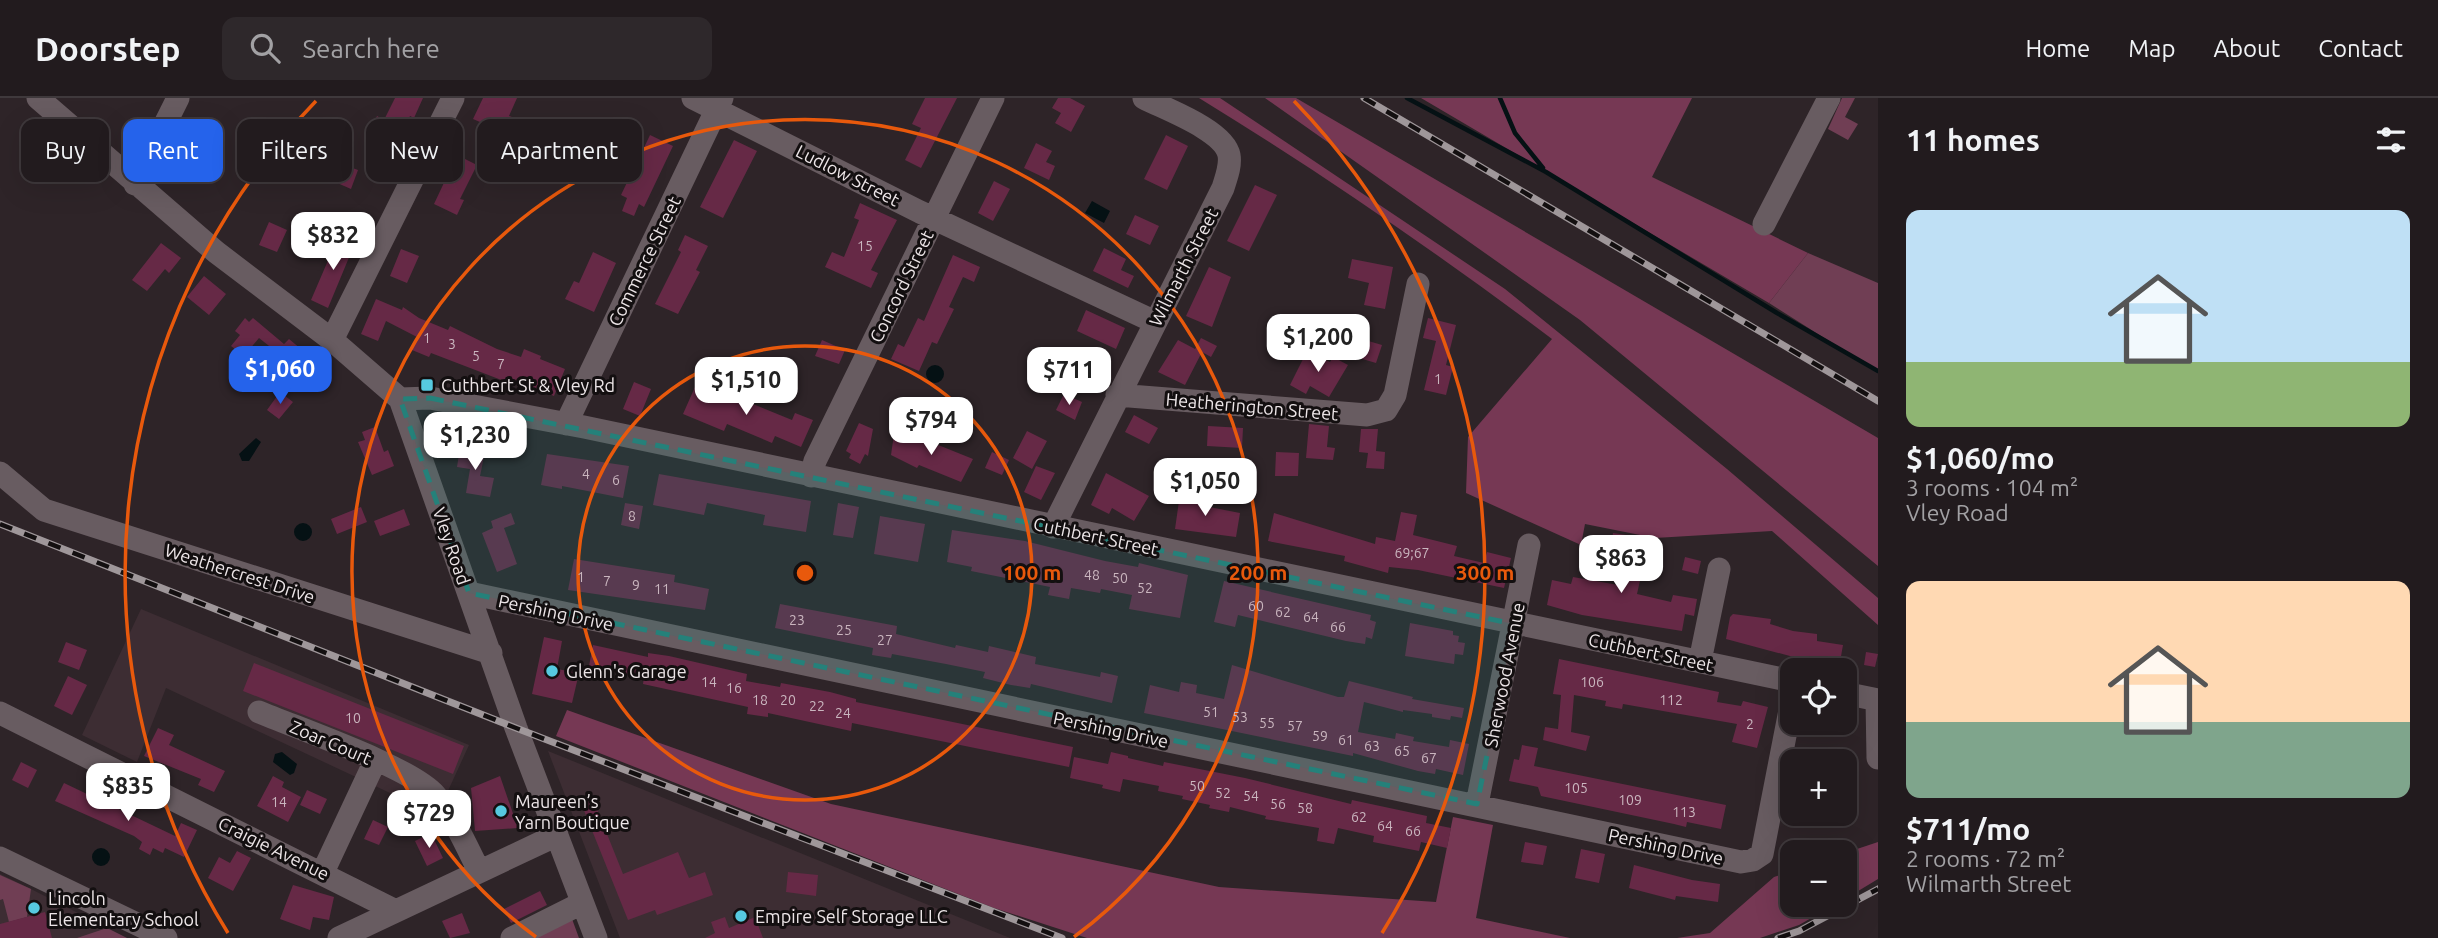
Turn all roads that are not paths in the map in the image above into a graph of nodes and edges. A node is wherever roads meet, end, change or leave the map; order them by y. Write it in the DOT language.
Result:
graph roads {
  1 [pos="38,98"];
  2 [pos="178,98"];
  3 [pos="453,98"];
  4 [pos="694,98"];
  5 [pos="993,98"];
  6 [pos="1144,98"];
  7 [pos="1829,98"];
  8 [pos="719,104"];
  9 [pos="135,184"];
  10 [pos="934,219"];
  11 [pos="1764,224"];
  12 [pos="1418,284"];
  13 [pos="1155,322"];
  14 [pos="332,340"];
  15 [pos="1117,395"];
  16 [pos="400,399"];
  17 [pos="566,424"];
  18 [pos="0,473"];
  19 [pos="811,476"];
  20 [pos="1053,527"];
  21 [pos="1530,545"];
  22 [pos="1719,569"];
  23 [pos="469,593"];
  24 [pos="1514,624"];
  25 [pos="491,653"];
  26 [pos="1700,662"];
  27 [pos="1780,679"];
  28 [pos="1857,696"];
  29 [pos="1878,700"];
  30 [pos="259,712"];
  31 [pos="0,713"];
  32 [pos="1785,735"];
  33 [pos="1878,758"];
  34 [pos="374,761"];
  35 [pos="1476,804"];
  36 [pos="557,835"];
  37 [pos="0,858"];
  38 [pos="479,871"];
  39 [pos="323,872"];
  40 [pos="582,904"];
  41 [pos="396,911"];
  42 [pos="166,938"];
  43 [pos="339,938"];
  44 [pos="512,938"];
  45 [pos="596,938"];
  1 -- 9 [label="street, Vley Road"];
  2 -- 9 [label="street"];
  3 -- 14 [label="street"];
  4 -- 8 [label="street, Ludlow Street"];
  5 -- 10 [label="street, Concord Street"];
  6 -- 13 [label="street, Wilmarth Street"];
  7 -- 11 [label="street"];
  8 -- 10 [label="street, Ludlow Street"];
  8 -- 17 [label="street, Commerce Street"];
  9 -- 14 [label="street, Vley Road"];
  10 -- 13 [label="street, Ludlow Street"];
  10 -- 19 [label="street, Concord Street"];
  12 -- 15 [label="street, Heatherington Street"];
  13 -- 15 [label="street, Wilmarth Street"];
  14 -- 16 [label="street, Vley Road"];
  15 -- 20 [label="street, Wilmarth Street"];
  16 -- 17 [label="street, Cuthbert Street"];
  16 -- 23 [label="street, Vley Road"];
  17 -- 19 [label="street, Cuthbert Street"];
  18 -- 25 [label="street, Weathercrest Drive"];
  19 -- 20 [label="street, Cuthbert Street"];
  20 -- 24 [label="street, Cuthbert Street"];
  21 -- 24 [label="street, Sherwood Avenue"];
  22 -- 26 [label="street"];
  23 -- 25 [label="street, Vley Road"];
  23 -- 35 [label="street, Pershing Drive"];
  24 -- 26 [label="street, Cuthbert Street"];
  24 -- 35 [label="street, Sherwood Avenue"];
  25 -- 36 [label="street, Vley Road"];
  26 -- 27 [label="street, Cuthbert Street"];
  28 -- 29 [label="street"];
  29 -- 33 [label="street"];
  30 -- 34 [label="street, Zoar Court"];
  31 -- 39 [label="street, Craigie Avenue"];
  32 -- 35 [label="street, Pershing Drive"];
  34 -- 38 [label="street, Zoar Court"];
  34 -- 39 [label="street"];
  36 -- 38 [label="street"];
  36 -- 40 [label="street, Vley Road"];
  37 -- 42 [label="street"];
  38 -- 41 [label="street"];
  39 -- 41 [label="street, Craigie Avenue"];
  40 -- 44 [label="street"];
  40 -- 45 [label="street, Vley Road"];
  41 -- 43 [label="street"];
}
